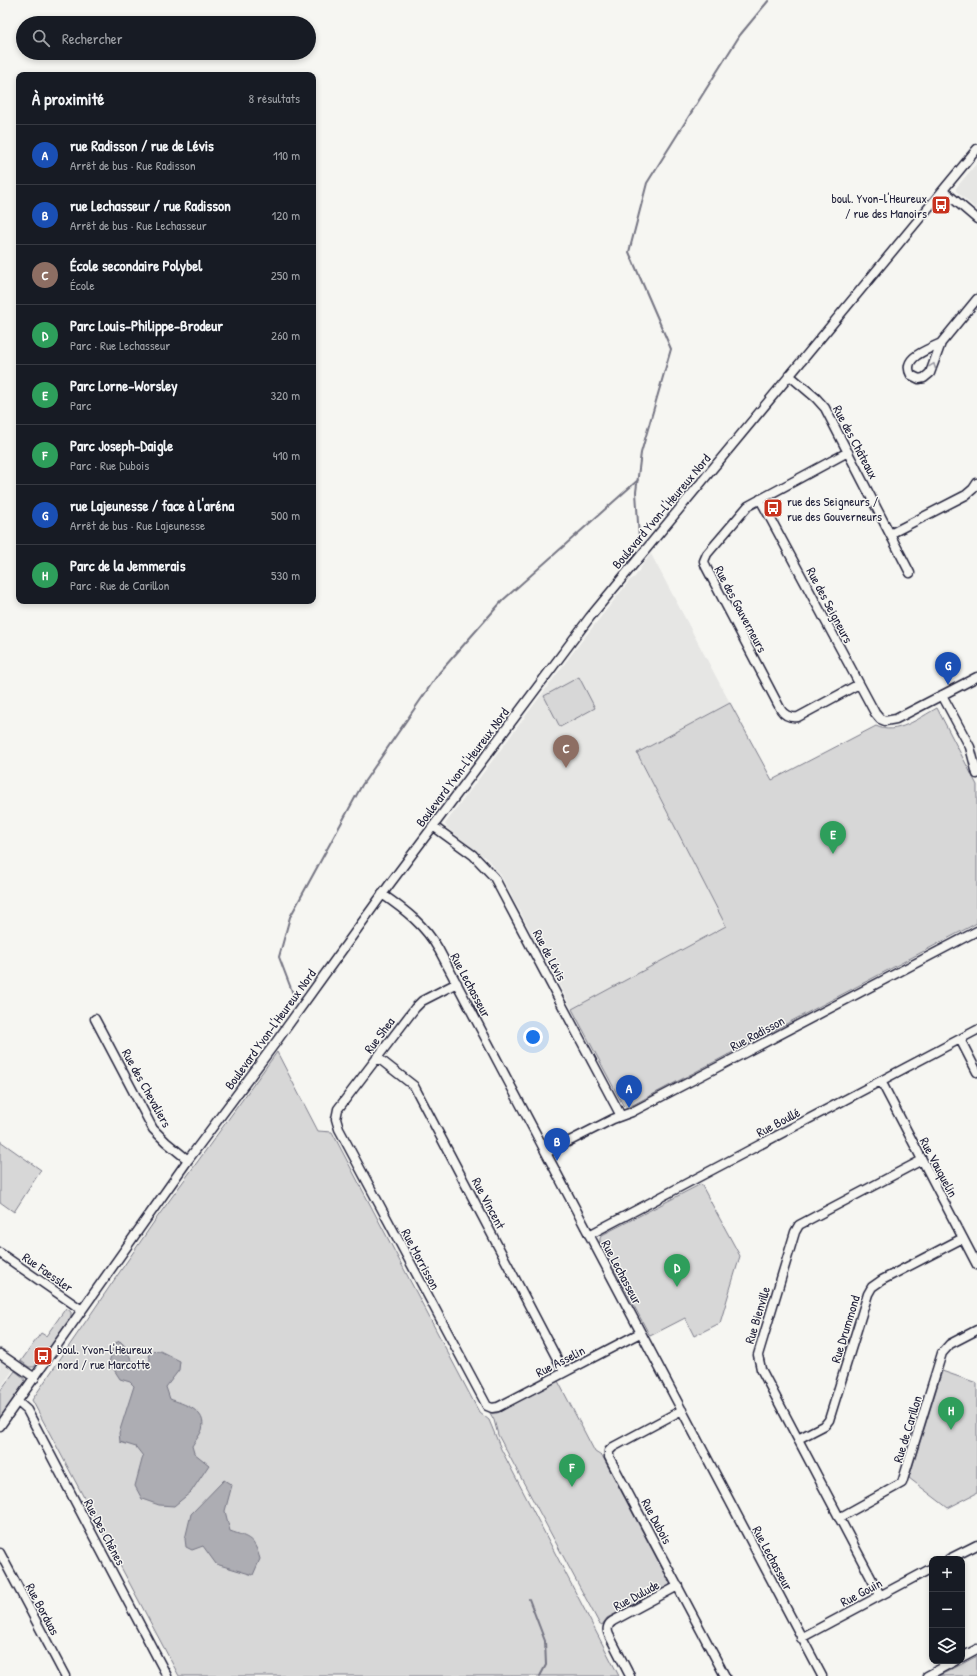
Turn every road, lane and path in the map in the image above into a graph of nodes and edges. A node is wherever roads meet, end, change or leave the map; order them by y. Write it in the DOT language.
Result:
graph roads {
  1 [pos="977,149"];
  2 [pos="943,190"];
  3 [pos="977,219"];
  4 [pos="977,299"];
  5 [pos="941,343"];
  6 [pos="789,375"];
  7 [pos="848,452"];
  8 [pos="977,483"];
  9 [pos="760,499"];
  10 [pos="890,534"];
  11 [pos="910,573"];
  12 [pos="977,677"];
  13 [pos="859,684"];
  14 [pos="942,695"];
  15 [pos="977,774"];
  16 [pos="433,826"];
  17 [pos="382,894"];
  18 [pos="977,931"];
  19 [pos="457,983"];
  20 [pos="95,1019"];
  21 [pos="977,1030"];
  22 [pos="960,1039"];
  23 [pos="377,1057"];
  24 [pos="977,1072"];
  25 [pos="881,1081"];
  26 [pos="621,1116"];
  27 [pos="336,1118"];
  28 [pos="546,1153"];
  29 [pos="188,1160"];
  30 [pos="922,1160"];
  31 [pos="589,1235"];
  32 [pos="963,1238"];
  33 [pos="0,1253"];
  34 [pos="977,1264"];
  35 [pos="82,1310"];
  36 [pos="977,1330"];
  37 [pos="640,1333"];
  38 [pos="0,1354"];
  39 [pos="564,1372"];
  40 [pos="35,1378"];
  41 [pos="18,1402"];
  42 [pos="490,1408"];
  43 [pos="682,1410"];
  44 [pos="0,1426"];
  45 [pos="798,1439"];
  46 [pos="839,1518"];
  47 [pos="977,1544"];
  48 [pos="0,1553"];
  49 [pos="955,1556"];
  50 [pos="929,1570"];
  51 [pos="678,1586"];
  52 [pos="880,1596"];
  53 [pos="802,1638"];
  54 [pos="977,1649"];
  55 [pos="965,1655"];
  56 [pos="949,1664"];
  57 [pos="65,1676"];
  58 [pos="167,1676"];
  59 [pos="630,1676"];
  60 [pos="725,1676"];
  61 [pos="822,1676"];
  62 [pos="927,1676"];
  1 -- 2 [label="street, Boulevard Yvon-l'Heureux Nord"];
  2 -- 3 [label="street"];
  2 -- 6 [label="street, Boulevard Yvon-l'Heureux Nord"];
  4 -- 5 [label="street"];
  5 -- 5 [label="street, one-way"];
  6 -- 7 [label="street, Rue des Châteaux"];
  6 -- 16 [label="street, Boulevard Yvon-l'Heureux Nord"];
  7 -- 9 [label="street, Rue des Gouverneurs"];
  7 -- 10 [label="street, Rue des Châteaux"];
  8 -- 10 [label="street"];
  9 -- 13 [label="street, Rue des Seigneurs"];
  9 -- 13 [label="street, Rue des Gouverneurs"];
  10 -- 11 [label="street, Rue des Châteaux"];
  12 -- 14 [label="street"];
  13 -- 14 [label="street, Rue des Seigneurs"];
  14 -- 15 [label="street"];
  16 -- 17 [label="street, Boulevard Yvon-l'Heureux Nord"];
  16 -- 26 [label="street, Rue de Lévis"];
  17 -- 19 [label="street, Rue Lechasseur"];
  17 -- 29 [label="street, Boulevard Yvon-l'Heureux Nord"];
  18 -- 26 [label="street, Rue Radisson"];
  19 -- 23 [label="street, Rue Shea"];
  19 -- 28 [label="street, Rue Lechasseur"];
  20 -- 29 [label="street, Rue des Chevaliers"];
  21 -- 22 [label="street, Rue Boullé"];
  22 -- 24 [label="street"];
  22 -- 25 [label="street, Rue Boullé"];
  23 -- 27 [label="street, Rue Shea"];
  23 -- 39 [label="street, Rue Vincent"];
  25 -- 30 [label="street, Rue Vauquelin"];
  25 -- 31 [label="street, Rue Boullé"];
  26 -- 28 [label="street, Rue Radisson"];
  27 -- 42 [label="street, Rue Morrisson"];
  28 -- 31 [label="street, Rue Lechasseur"];
  29 -- 35 [label="street, Boulevard Yvon-l'Heureux Nord"];
  30 -- 32 [label="street, Rue Vauquelin"];
  30 -- 45 [label="street, Rue Bienville"];
  31 -- 37 [label="street, Rue Lechasseur"];
  32 -- 34 [label="street, Rue Vauquelin"];
  32 -- 45 [label="street, Rue Drummond"];
  33 -- 35 [label="street, Rue Faessler"];
  35 -- 40 [label="street, Boulevard Yvon-l'Heureux Nord"];
  36 -- 46 [label="street, Rue de Carillon"];
  37 -- 39 [label="street, Rue Asselin"];
  37 -- 43 [label="street, Rue Lechasseur"];
  38 -- 40 [label="street"];
  39 -- 42 [label="street, Rue Asselin"];
  40 -- 41 [label="street, Boulevard Yvon-l'Heureux Nord"];
  41 -- 44 [label="street, Boulevard Yvon-l'Heureux Nord"];
  41 -- 58 [label="street, Rue Des Chênes"];
  43 -- 51 [label="street, Rue Dubois"];
  43 -- 53 [label="street, Rue Lechasseur"];
  45 -- 46 [label="street, Rue Bienville"];
  46 -- 52 [label="street, Rue Bienville"];
  47 -- 49 [label="street"];
  48 -- 57 [label="street, Rue Borduas"];
  50 -- 52 [label="street, Rue Gouin"];
  51 -- 59 [label="street, Rue Dulude"];
  51 -- 60 [label="street, Rue Dubois"];
  52 -- 53 [label="street, Rue Gouin"];
  53 -- 61 [label="street, Rue Lechasseur"];
  54 -- 55 [label="street"];
  56 -- 62 [label="street"];
}
